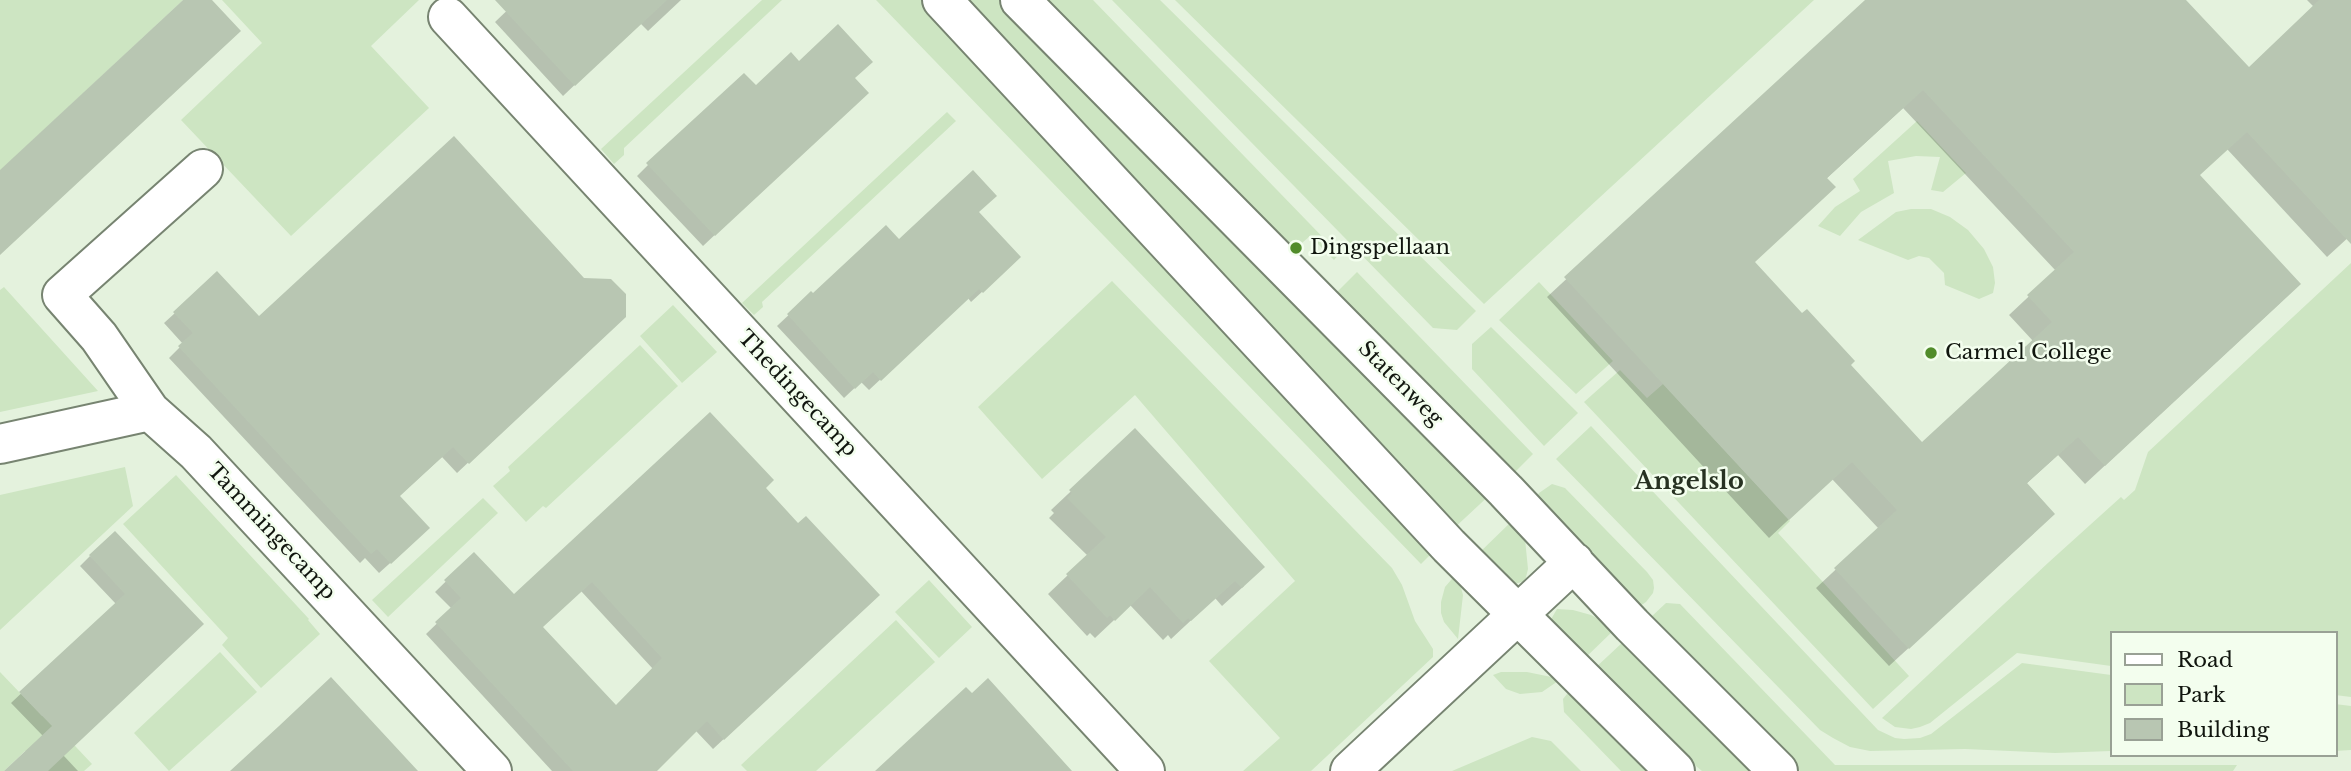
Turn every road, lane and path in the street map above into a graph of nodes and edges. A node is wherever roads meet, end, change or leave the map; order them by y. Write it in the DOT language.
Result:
graph roads {
  1 [pos="942,0"];
  2 [pos="1020,0"];
  3 [pos="449,17"];
  4 [pos="203,169"];
  5 [pos="150,411"];
  6 [pos="0,444"];
  7 [pos="1574,562"];
  8 [pos="1517,616"];
  9 [pos="492,771"];
  10 [pos="1145,771"];
  11 [pos="1350,771"];
  12 [pos="1675,771"];
  13 [pos="1778,771"];
  1 -- 8 [label="street"];
  2 -- 7 [label="street, Statenweg"];
  3 -- 10 [label="street, Thedingecamp"];
  4 -- 5 [label="street, Tammingecamp"];
  5 -- 6 [label="street"];
  5 -- 9 [label="street, Tammingecamp"];
  7 -- 8 [label="street"];
  7 -- 13 [label="street, Statenweg"];
  8 -- 11 [label="street"];
  8 -- 12 [label="street"];
}
